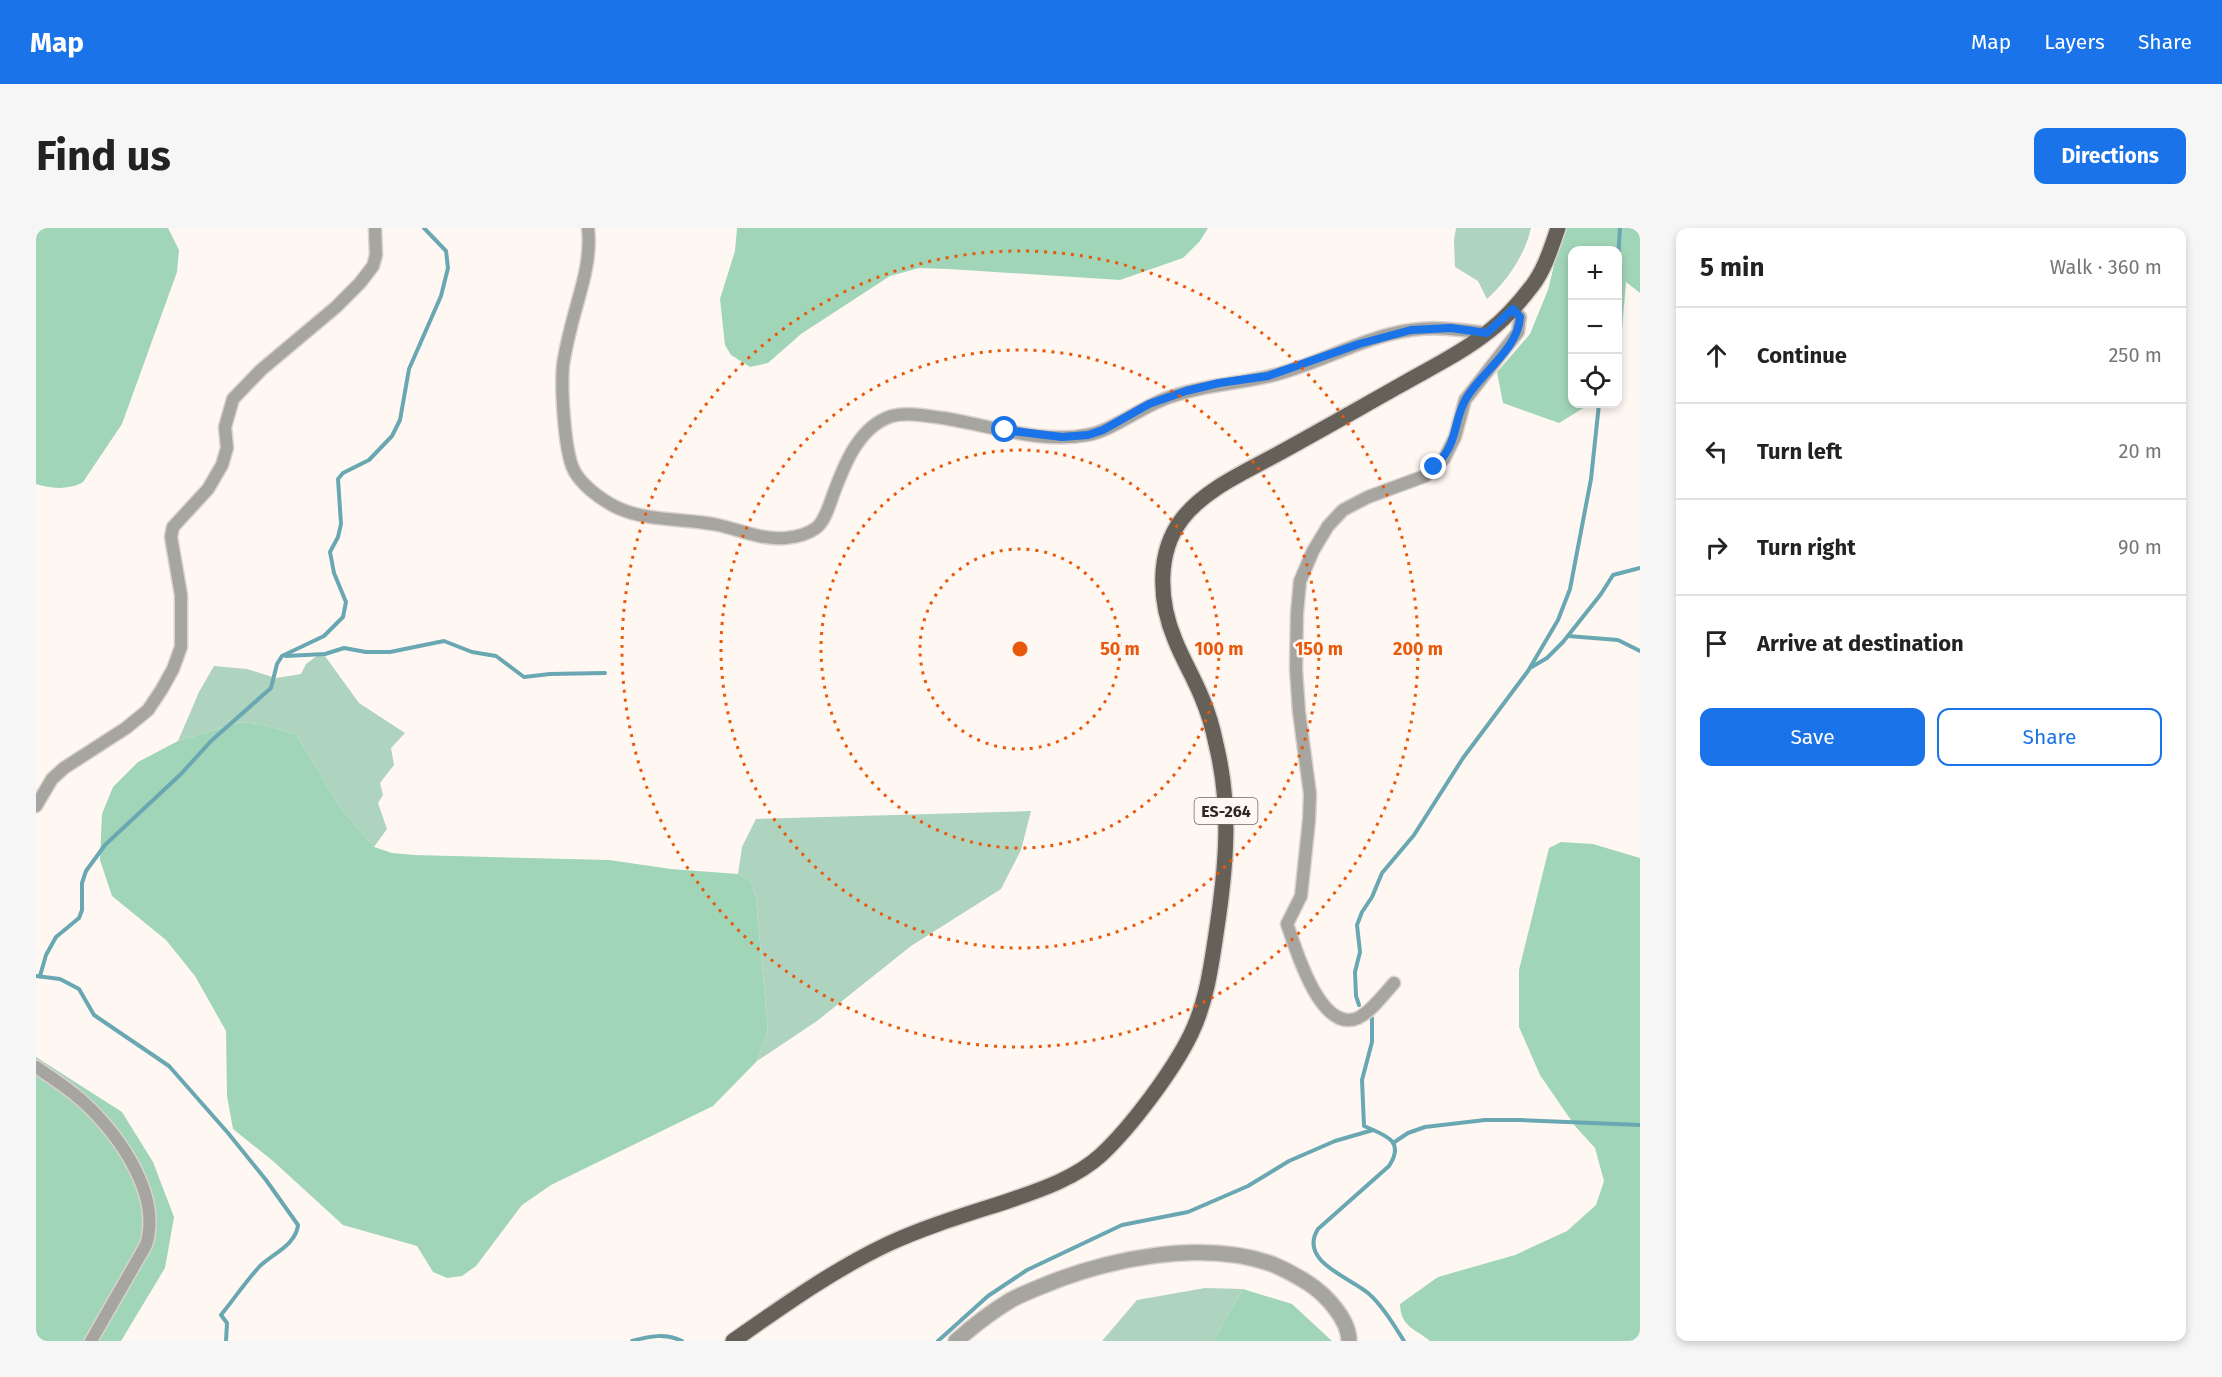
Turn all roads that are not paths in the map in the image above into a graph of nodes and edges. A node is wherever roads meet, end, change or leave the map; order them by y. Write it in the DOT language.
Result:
graph roads {
  1 [pos="375,228"];
  2 [pos="588,228"];
  3 [pos="1558,228"];
  4 [pos="1513,309"];
  5 [pos="1487,333"];
  6 [pos="36,806"];
  7 [pos="1394,983"];
  8 [pos="36,1067"];
  9 [pos="91,1341"];
  10 [pos="733,1341"];
  11 [pos="956,1341"];
  12 [pos="1349,1341"];
  1 -- 6 [label="street"];
  2 -- 5 [label="street"];
  3 -- 4 [label="main road, ES-264"];
  4 -- 5 [label="main road, ES-264"];
  4 -- 7 [label="street"];
  5 -- 10 [label="main road, ES-264"];
  8 -- 9 [label="street"];
  11 -- 12 [label="street"];
}
